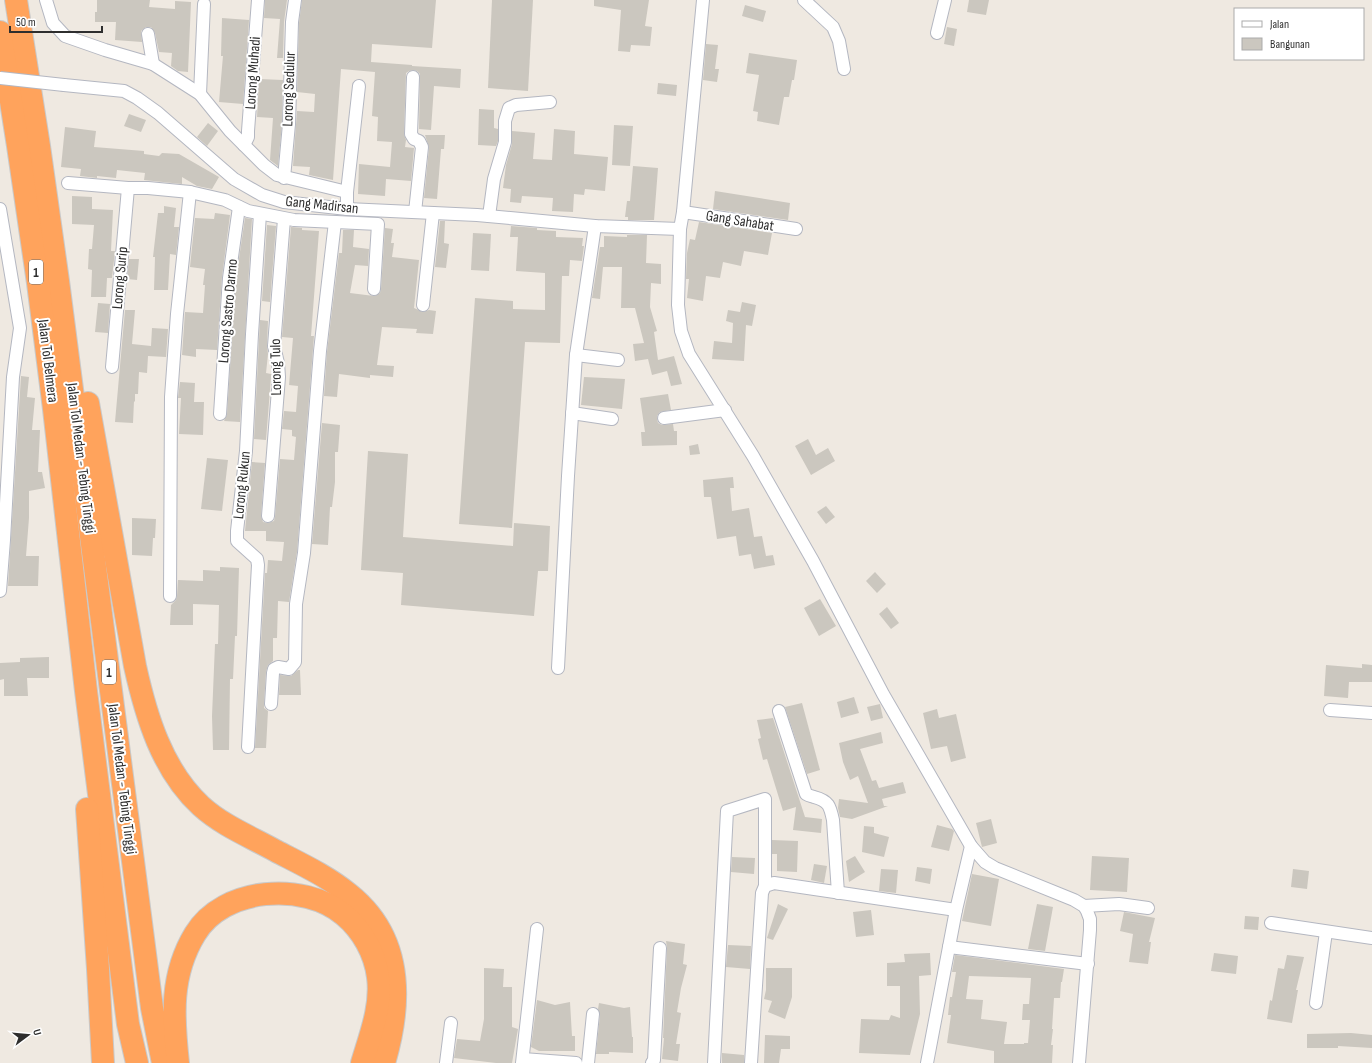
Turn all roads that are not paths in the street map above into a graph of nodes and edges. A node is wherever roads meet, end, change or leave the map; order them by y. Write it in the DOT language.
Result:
graph roads {
  1 [pos="16,0"];
  2 [pos="46,0"];
  3 [pos="258,0"];
  4 [pos="295,0"];
  5 [pos="703,0"];
  6 [pos="804,0"];
  7 [pos="945,0"];
  8 [pos="204,4"];
  9 [pos="0,32"];
  10 [pos="937,33"];
  11 [pos="148,34"];
  12 [pos="153,64"];
  13 [pos="844,69"];
  14 [pos="413,77"];
  15 [pos="0,78"];
  16 [pos="359,86"];
  17 [pos="200,94"];
  18 [pos="550,102"];
  19 [pos="244,145"];
  20 [pos="284,178"];
  21 [pos="68,183"];
  22 [pos="128,188"];
  23 [pos="190,192"];
  24 [pos="347,192"];
  25 [pos="239,207"];
  26 [pos="0,209"];
  27 [pos="347,209"];
  28 [pos="380,210"];
  29 [pos="416,212"];
  30 [pos="683,212"];
  31 [pos="433,213"];
  32 [pos="260,214"];
  33 [pos="489,216"];
  34 [pos="284,218"];
  35 [pos="335,222"];
  36 [pos="378,224"];
  37 [pos="595,226"];
  38 [pos="680,229"];
  39 [pos="796,229"];
  40 [pos="58,281"];
  41 [pos="374,289"];
  42 [pos="423,305"];
  43 [pos="576,355"];
  44 [pos="618,360"];
  45 [pos="112,367"];
  46 [pos="725,410"];
  47 [pos="220,414"];
  48 [pos="572,414"];
  49 [pos="664,418"];
  50 [pos="612,419"];
  51 [pos="268,516"];
  52 [pos="0,591"];
  53 [pos="170,596"];
  54 [pos="558,668"];
  55 [pos="86,691"];
  56 [pos="271,704"];
  57 [pos="1330,710"];
  58 [pos="779,711"];
  59 [pos="1372,713"];
  60 [pos="248,747"];
  61 [pos="971,846"];
  62 [pos="765,886"];
  63 [pos="838,893"];
  64 [pos="1084,906"];
  65 [pos="1148,908"];
  66 [pos="956,910"];
  67 [pos="1271,923"];
  68 [pos="537,929"];
  69 [pos="1326,932"];
  70 [pos="1372,938"];
  71 [pos="949,947"];
  72 [pos="660,948"];
  73 [pos="1088,964"];
  74 [pos="1316,1002"];
  75 [pos="593,1014"];
  76 [pos="451,1023"];
  77 [pos="522,1061"];
  78 [pos="103,1063"];
  79 [pos="137,1063"];
  80 [pos="163,1063"];
  81 [pos="178,1063"];
  82 [pos="362,1063"];
  83 [pos="384,1063"];
  84 [pos="446,1063"];
  85 [pos="576,1063"];
  86 [pos="588,1063"];
  87 [pos="652,1063"];
  88 [pos="714,1063"];
  89 [pos="751,1063"];
  90 [pos="927,1063"];
  91 [pos="1079,1063"];
  1 -- 40 [label="highway, 1"];
  2 -- 12 [label="street"];
  3 -- 19 [label="street, Lorong Muhadi"];
  4 -- 20 [label="street, Lorong Sedulur"];
  5 -- 30 [label="street"];
  6 -- 13 [label="street"];
  7 -- 10 [label="street"];
  8 -- 17 [label="street"];
  9 -- 55 [label="highway, Jalan Tol Belmera / 1"];
  11 -- 12 [label="street"];
  12 -- 17 [label="street"];
  14 -- 29 [label="street"];
  15 -- 27 [label="street, Gang Madirsan, bridge"];
  16 -- 24 [label="street"];
  17 -- 19 [label="street"];
  18 -- 33 [label="street"];
  19 -- 20 [label="street"];
  20 -- 24 [label="street"];
  21 -- 22 [label="street"];
  22 -- 23 [label="street"];
  22 -- 45 [label="street, Lorong Surip"];
  23 -- 25 [label="street"];
  23 -- 53 [label="street"];
  24 -- 27 [label="street"];
  25 -- 32 [label="street"];
  25 -- 47 [label="street, Lorong Sastro Darmo"];
  26 -- 52 [label="street"];
  27 -- 28 [label="street, Gang Madirsan"];
  28 -- 29 [label="street, Gang Madirsan"];
  28 -- 36 [label="street"];
  29 -- 31 [label="street, Gang Madirsan"];
  30 -- 38 [label="street"];
  30 -- 39 [label="street, Gang Sahabat"];
  31 -- 33 [label="street, Gang Madirsan"];
  31 -- 42 [label="street"];
  32 -- 34 [label="street"];
  32 -- 60 [label="street, Lorong Rukun"];
  33 -- 37 [label="street, Gang Madirsan"];
  34 -- 35 [label="street"];
  34 -- 51 [label="street, Lorong Tulo"];
  35 -- 36 [label="street"];
  35 -- 56 [label="street"];
  36 -- 41 [label="street"];
  37 -- 38 [label="street, Gang Madirsan"];
  37 -- 43 [label="street"];
  38 -- 46 [label="street"];
  40 -- 80 [label="highway, Jalan Tol Medan - Tebing Tinggi / 1"];
  40 -- 83 [label="highway"];
  43 -- 44 [label="street"];
  43 -- 48 [label="street"];
  46 -- 49 [label="street"];
  46 -- 61 [label="street"];
  48 -- 50 [label="street"];
  48 -- 54 [label="street"];
  55 -- 78 [label="highway"];
  55 -- 79 [label="highway, Jalan Tol Medan - Tebing Tinggi / 1"];
  57 -- 59 [label="street"];
  58 -- 63 [label="street"];
  61 -- 64 [label="street"];
  61 -- 66 [label="street"];
  62 -- 63 [label="street"];
  62 -- 88 [label="street"];
  62 -- 89 [label="street"];
  63 -- 66 [label="street"];
  64 -- 65 [label="street"];
  64 -- 73 [label="street"];
  66 -- 71 [label="street"];
  67 -- 69 [label="street"];
  68 -- 77 [label="street"];
  69 -- 70 [label="street"];
  69 -- 74 [label="street"];
  71 -- 73 [label="street"];
  71 -- 90 [label="street"];
  72 -- 87 [label="street"];
  73 -- 91 [label="street"];
  75 -- 86 [label="street"];
  76 -- 84 [label="street"];
  77 -- 85 [label="street"];
  81 -- 82 [label="highway"];
}
